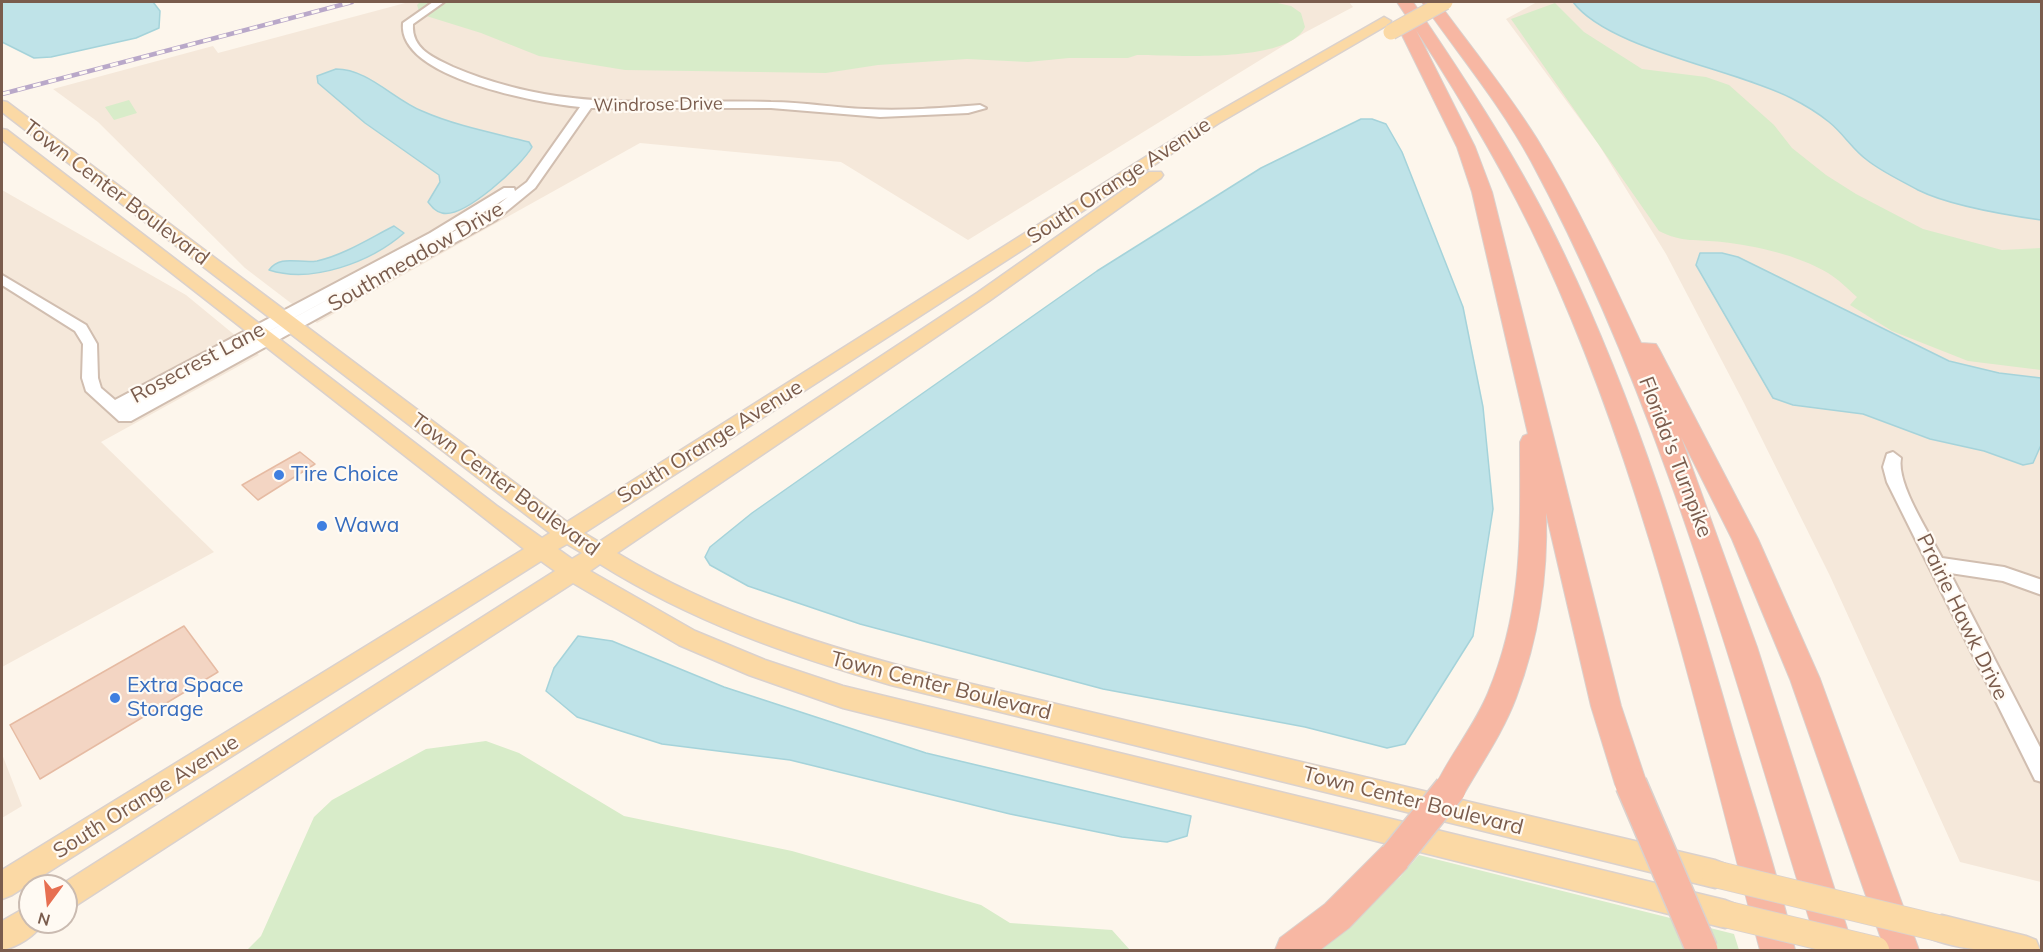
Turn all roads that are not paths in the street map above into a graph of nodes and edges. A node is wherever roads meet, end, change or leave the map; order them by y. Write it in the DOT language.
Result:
graph roads {
  1 [pos="439,2"];
  2 [pos="1399,2"];
  3 [pos="1405,2"];
  4 [pos="1419,2"];
  5 [pos="1430,2"];
  6 [pos="1444,2"];
  7 [pos="1388,26"];
  8 [pos="2,105"];
  9 [pos="586,106"];
  10 [pos="980,108"];
  11 [pos="2,133"];
  12 [pos="1539,158"];
  13 [pos="2,279"];
  14 [pos="287,322"];
  15 [pos="262,336"];
  16 [pos="1522,356"];
  17 [pos="1893,458"];
  18 [pos="567,533"];
  19 [pos="541,549"];
  20 [pos="597,553"];
  21 [pos="1936,564"];
  22 [pos="572,571"];
  23 [pos="2042,588"];
  24 [pos="2042,773"];
  25 [pos="1854,812"];
  26 [pos="2,885"];
  27 [pos="78,890"];
  28 [pos="18,927"];
  29 [pos="2,937"];
  30 [pos="1292,951"];
  31 [pos="1702,951"];
  32 [pos="1778,951"];
  33 [pos="1836,951"];
  34 [pos="1876,951"];
  35 [pos="1902,951"];
  36 [pos="1917,951"];
  37 [pos="2026,951"];
  1 -- 9 [label="street, Windrose Drive"];
  2 -- 16 [label="highway"];
  3 -- 32 [label="highway, Florida's Turnpike"];
  4 -- 7 [label="main road, South Orange Avenue"];
  5 -- 12 [label="highway, Florida's Turnpike"];
  6 -- 7 [label="main road, South Orange Avenue, bridge"];
  7 -- 18 [label="main road, South Orange Avenue"];
  7 -- 20 [label="main road, South Orange Avenue"];
  8 -- 14 [label="main road, Town Center Boulevard"];
  9 -- 10 [label="street, Windrose Drive"];
  9 -- 14 [label="street, Southmeadow Drive"];
  11 -- 15 [label="main road, Town Center Boulevard"];
  12 -- 25 [label="highway"];
  12 -- 33 [label="highway, Florida's Turnpike"];
  13 -- 15 [label="street, Rosecrest Lane"];
  14 -- 15 [label="street, Southmeadow Drive"];
  14 -- 18 [label="main road, Town Center Boulevard"];
  15 -- 19 [label="main road, Town Center Boulevard"];
  16 -- 30 [label="highway, bridge"];
  16 -- 31 [label="highway, bridge"];
  17 -- 21 [label="street, Prairie Hawk Drive"];
  18 -- 19 [label="main road, South Orange Avenue"];
  18 -- 20 [label="main road, Town Center Boulevard"];
  19 -- 22 [label="main road, Town Center Boulevard"];
  19 -- 26 [label="main road, South Orange Avenue"];
  20 -- 22 [label="main road, South Orange Avenue"];
  20 -- 37 [label="main road, Town Center Boulevard, bridge"];
  21 -- 23 [label="street"];
  21 -- 24 [label="street, Prairie Hawk Drive"];
  22 -- 27 [label="main road, South Orange Avenue"];
  22 -- 34 [label="main road, Town Center Boulevard, bridge"];
  25 -- 35 [label="highway"];
  25 -- 36 [label="highway"];
  28 -- 29 [label="main road"];
}
